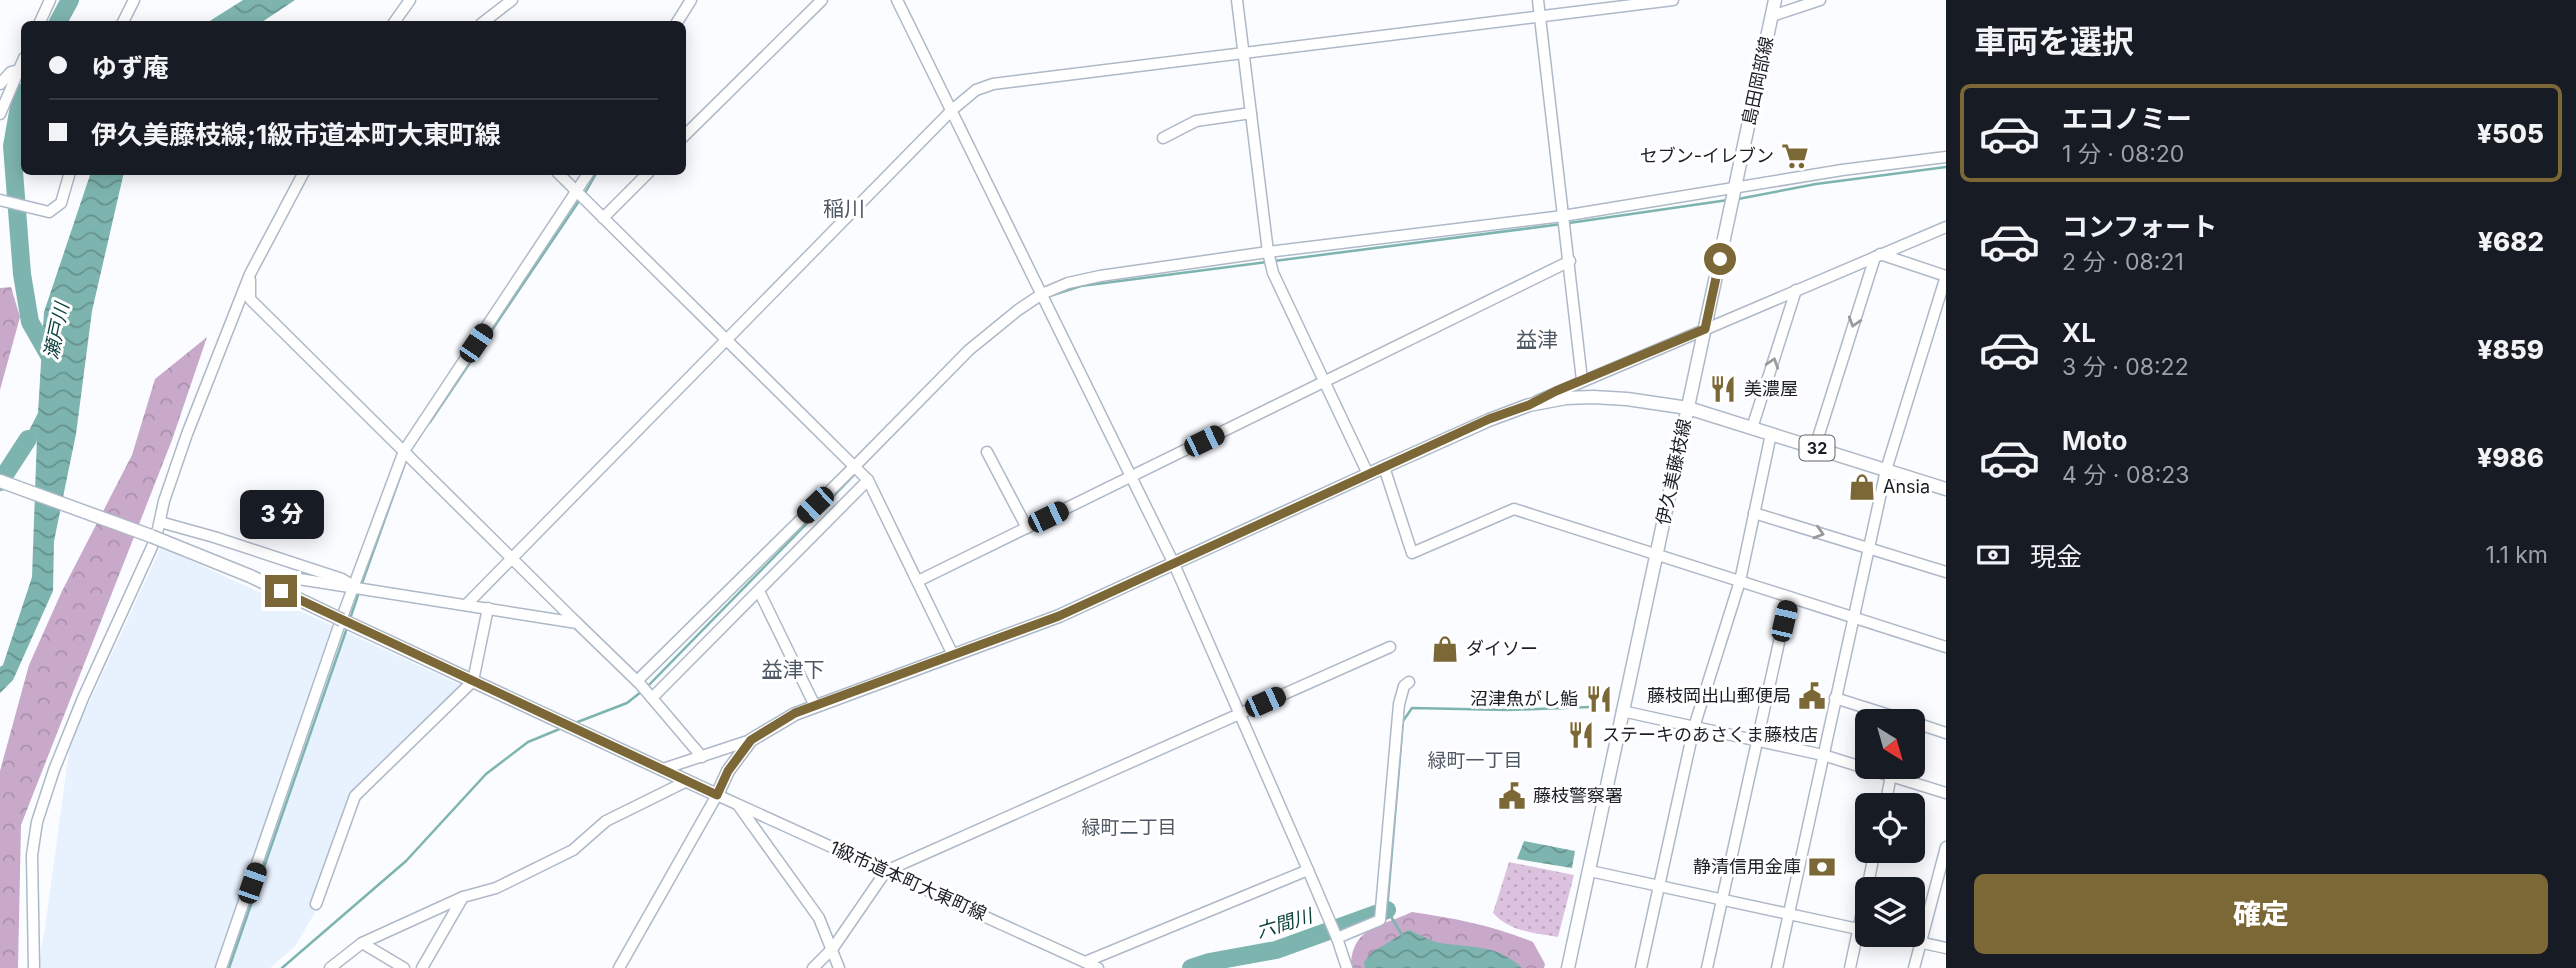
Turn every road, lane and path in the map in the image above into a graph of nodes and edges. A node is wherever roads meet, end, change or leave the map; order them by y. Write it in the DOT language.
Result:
graph roads {
  1 [pos="50,0"];
  2 [pos="134,0"];
  3 [pos="410,0"];
  4 [pos="512,0"];
  5 [pos="691,0"];
  6 [pos="821,0"];
  7 [pos="897,0"];
  8 [pos="1237,0"];
  9 [pos="1538,0"];
  10 [pos="1673,0"];
  11 [pos="1763,0"];
  12 [pos="1820,0"];
  13 [pos="1773,9"];
  14 [pos="1540,17"];
  15 [pos="40,21"];
  16 [pos="124,21"];
  17 [pos="395,21"];
  18 [pos="485,21"];
  19 [pos="679,21"];
  20 [pos="1244,54"];
  21 [pos="21,65"];
  22 [pos="19,70"];
  23 [pos="0,84"];
  24 [pos="952,110"];
  25 [pos="1251,113"];
  26 [pos="0,114"];
  27 [pos="686,134"];
  28 [pos="1163,138"];
  29 [pos="1946,157"];
  30 [pos="69,175"];
  31 [pos="302,175"];
  32 [pos="560,175"];
  33 [pos="587,175"];
  34 [pos="646,175"];
  35 [pos="1736,189"];
  36 [pos="577,192"];
  37 [pos="5,201"];
  38 [pos="1563,216"];
  39 [pos="603,218"];
  40 [pos="1946,227"];
  41 [pos="1268,252"];
  42 [pos="1878,256"];
  43 [pos="1570,261"];
  44 [pos="250,274"];
  45 [pos="1796,290"];
  46 [pos="1042,294"];
  47 [pos="1705,329"];
  48 [pos="726,340"];
  49 [pos="1582,380"];
  50 [pos="1325,382"];
  51 [pos="1529,405"];
  52 [pos="1688,408"];
  53 [pos="1752,428"];
  54 [pos="1771,434"];
  55 [pos="1815,447"];
  56 [pos="404,450"];
  57 [pos="988,452"];
  58 [pos="855,466"];
  59 [pos="1384,467"];
  60 [pos="1886,470"];
  61 [pos="1368,474"];
  62 [pos="1131,476"];
  63 [pos="868,480"];
  64 [pos="0,481"];
  65 [pos="1946,489"];
  66 [pos="1754,513"];
  67 [pos="160,522"];
  68 [pos="1027,528"];
  69 [pos="156,538"];
  70 [pos="1868,548"];
  71 [pos="1656,555"];
  72 [pos="513,557"];
  73 [pos="1174,564"];
  74 [pos="1946,572"];
  75 [pos="1740,581"];
  76 [pos="918,582"];
  77 [pos="355,587"];
  78 [pos="281,591"];
  79 [pos="759,591"];
  80 [pos="1789,597"];
  81 [pos="467,604"];
  82 [pos="488,608"];
  83 [pos="1854,618"];
  84 [pos="341,620"];
  85 [pos="577,623"];
  86 [pos="1390,647"];
  87 [pos="1946,647"];
  88 [pos="953,655"];
  89 [pos="473,681"];
  90 [pos="638,682"];
  91 [pos="1409,682"];
  92 [pos="652,698"];
  93 [pos="1835,698"];
  94 [pos="815,706"];
  95 [pos="1870,709"];
  96 [pos="1622,711"];
  97 [pos="1240,714"];
  98 [pos="1925,726"];
  99 [pos="1694,727"];
  100 [pos="1946,733"];
  101 [pos="751,740"];
  102 [pos="1756,741"];
  103 [pos="1823,755"];
  104 [pos="702,757"];
  105 [pos="1855,765"];
  106 [pos="663,769"];
  107 [pos="1901,779"];
  108 [pos="687,781"];
  109 [pos="1946,793"];
  110 [pos="717,795"];
  111 [pos="737,804"];
  112 [pos="1946,847"];
  113 [pos="1308,870"];
  114 [pos="1590,870"];
  115 [pos="886,871"];
  116 [pos="1658,886"];
  117 [pos="463,897"];
  118 [pos="1722,900"];
  119 [pos="316,904"];
  120 [pos="1789,915"];
  121 [pos="1855,928"];
  122 [pos="1925,928"];
  123 [pos="1337,939"];
  124 [pos="362,943"];
  125 [pos="1925,944"];
  126 [pos="1857,947"];
  127 [pos="1920,947"];
  128 [pos="833,948"];
  129 [pos="1946,948"];
  130 [pos="1085,962"];
  131 [pos="34,968"];
  132 [pos="221,968"];
  133 [pos="330,968"];
  134 [pos="404,968"];
  135 [pos="422,968"];
  136 [pos="620,968"];
  137 [pos="813,968"];
  138 [pos="839,968"];
  139 [pos="1098,968"];
  140 [pos="1347,968"];
  141 [pos="1569,968"];
  142 [pos="1641,968"];
  143 [pos="1707,968"];
  144 [pos="1777,968"];
  145 [pos="1850,968"];
  146 [pos="1914,968"];
  1 -- 15 [label="street"];
  2 -- 16 [label="street"];
  3 -- 17 [label="street"];
  4 -- 18 [label="street"];
  5 -- 19 [label="street"];
  6 -- 27 [label="street"];
  7 -- 24 [label="street"];
  8 -- 20 [label="street"];
  9 -- 14 [label="street"];
  10 -- 14 [label="street"];
  11 -- 13 [label="street"];
  12 -- 13 [label="street"];
  13 -- 35 [label="main road, 島田岡部線"];
  14 -- 20 [label="street"];
  14 -- 38 [label="street"];
  20 -- 24 [label="street"];
  20 -- 25 [label="street"];
  21 -- 22 [label="street"];
  22 -- 23 [label="street"];
  22 -- 26 [label="street"];
  24 -- 46 [label="street"];
  24 -- 48 [label="street"];
  25 -- 28 [label="street"];
  25 -- 41 [label="street"];
  29 -- 35 [label="street"];
  30 -- 37 [label="street"];
  31 -- 44 [label="street"];
  32 -- 36 [label="street"];
  33 -- 36 [label="street"];
  34 -- 39 [label="street"];
  35 -- 38 [label="street"];
  35 -- 47 [label="main road, 島田岡部線"];
  36 -- 39 [label="street"];
  36 -- 56 [label="street"];
  38 -- 41 [label="street"];
  38 -- 43 [label="street"];
  39 -- 48 [label="street"];
  40 -- 42 [label="street"];
  41 -- 46 [label="street"];
  41 -- 50 [label="street"];
  42 -- 45 [label="street"];
  42 -- 55 [label="street, one-way"];
  42 -- 60 [label="street"];
  43 -- 49 [label="street"];
  43 -- 50 [label="street"];
  44 -- 56 [label="street"];
  44 -- 67 [label="street"];
  45 -- 47 [label="street"];
  53 -- 45 [label="street, one-way"];
  46 -- 58 [label="street"];
  46 -- 62 [label="street"];
  47 -- 49 [label="street"];
  47 -- 52 [label="main road, 島田岡部線"];
  48 -- 58 [label="street"];
  48 -- 72 [label="street"];
  49 -- 51 [label="street"];
  50 -- 61 [label="street"];
  50 -- 62 [label="street"];
  51 -- 52 [label="main road, 伊久美藤枝線"];
  51 -- 59 [label="main road, 伊久美藤枝線"];
  52 -- 53 [label="main road, 32"];
  52 -- 71 [label="main road, 伊久美藤枝線"];
  53 -- 54 [label="main road, 32"];
  54 -- 55 [label="main road, 32"];
  54 -- 66 [label="street"];
  55 -- 60 [label="main road, 32"];
  56 -- 72 [label="street"];
  56 -- 77 [label="street"];
  57 -- 68 [label="street"];
  58 -- 63 [label="street"];
  58 -- 90 [label="street"];
  59 -- 61 [label="main road, 伊久美藤枝線"];
  59 -- 71 [label="street"];
  60 -- 65 [label="main road, 32"];
  60 -- 70 [label="street"];
  61 -- 73 [label="main road, 伊久美藤枝線"];
  62 -- 68 [label="street"];
  62 -- 73 [label="street"];
  63 -- 76 [label="street"];
  63 -- 79 [label="street"];
  64 -- 69 [label="main road"];
  66 -- 70 [label="street, one-way"];
  66 -- 75 [label="street"];
  67 -- 69 [label="street"];
  67 -- 77 [label="street"];
  68 -- 76 [label="street"];
  69 -- 78 [label="main road, bridge"];
  69 -- 131 [label="street"];
  70 -- 74 [label="street"];
  70 -- 83 [label="street"];
  71 -- 75 [label="street"];
  71 -- 96 [label="main road, 伊久美藤枝線"];
  72 -- 81 [label="street"];
  72 -- 85 [label="street"];
  73 -- 88 [label="main road, 伊久美藤枝線"];
  73 -- 97 [label="street"];
  75 -- 80 [label="street"];
  75 -- 99 [label="street"];
  76 -- 88 [label="street"];
  77 -- 78 [label="street"];
  77 -- 81 [label="street"];
  77 -- 84 [label="street"];
  78 -- 84 [label="main road, bridge"];
  79 -- 92 [label="street"];
  79 -- 94 [label="street"];
  80 -- 83 [label="street"];
  80 -- 102 [label="street"];
  81 -- 82 [label="street"];
  82 -- 85 [label="street"];
  82 -- 89 [label="street"];
  83 -- 87 [label="street"];
  83 -- 93 [label="street"];
  84 -- 89 [label="main road"];
  84 -- 132 [label="street"];
  85 -- 90 [label="street"];
  86 -- 97 [label="street"];
  88 -- 94 [label="main road, 伊久美藤枝線"];
  89 -- 106 [label="main road"];
  89 -- 119 [label="street"];
  90 -- 92 [label="street"];
  91 -- 123 [label="street"];
  92 -- 104 [label="street"];
  93 -- 95 [label="street"];
  93 -- 103 [label="street"];
  94 -- 101 [label="main road, 伊久美藤枝線"];
  96 -- 99 [label="street"];
  96 -- 114 [label="main road, 伊久美藤枝線"];
  97 -- 113 [label="street"];
  97 -- 115 [label="street"];
  98 -- 100 [label="street"];
  99 -- 102 [label="street"];
  99 -- 116 [label="street"];
  101 -- 104 [label="street"];
  101 -- 110 [label="main road, 伊久美藤枝線"];
  102 -- 103 [label="street"];
  102 -- 118 [label="street"];
  103 -- 105 [label="street"];
  103 -- 120 [label="street"];
  104 -- 106 [label="street"];
  106 -- 108 [label="main road"];
  107 -- 109 [label="street"];
  108 -- 110 [label="main road"];
  108 -- 117 [label="street"];
  110 -- 111 [label="street, 1級市道本町大東町線"];
  110 -- 136 [label="street"];
  111 -- 115 [label="street, 1級市道本町大東町線"];
  111 -- 128 [label="street"];
  112 -- 122 [label="street"];
  113 -- 123 [label="street"];
  113 -- 130 [label="street"];
  114 -- 116 [label="street"];
  114 -- 141 [label="main road, 伊久美藤枝線"];
  115 -- 128 [label="street"];
  115 -- 130 [label="street, 1級市道本町大東町線"];
  116 -- 118 [label="street"];
  116 -- 142 [label="street"];
  117 -- 124 [label="street"];
  117 -- 135 [label="street"];
  118 -- 120 [label="street"];
  118 -- 143 [label="street"];
  120 -- 121 [label="street"];
  120 -- 144 [label="street"];
  123 -- 140 [label="street"];
  124 -- 133 [label="street"];
  124 -- 134 [label="street"];
  125 -- 129 [label="street"];
  126 -- 145 [label="street"];
  127 -- 146 [label="street"];
  128 -- 137 [label="street"];
  128 -- 138 [label="street"];
  130 -- 139 [label="street, 1級市道本町大東町線"];
}
